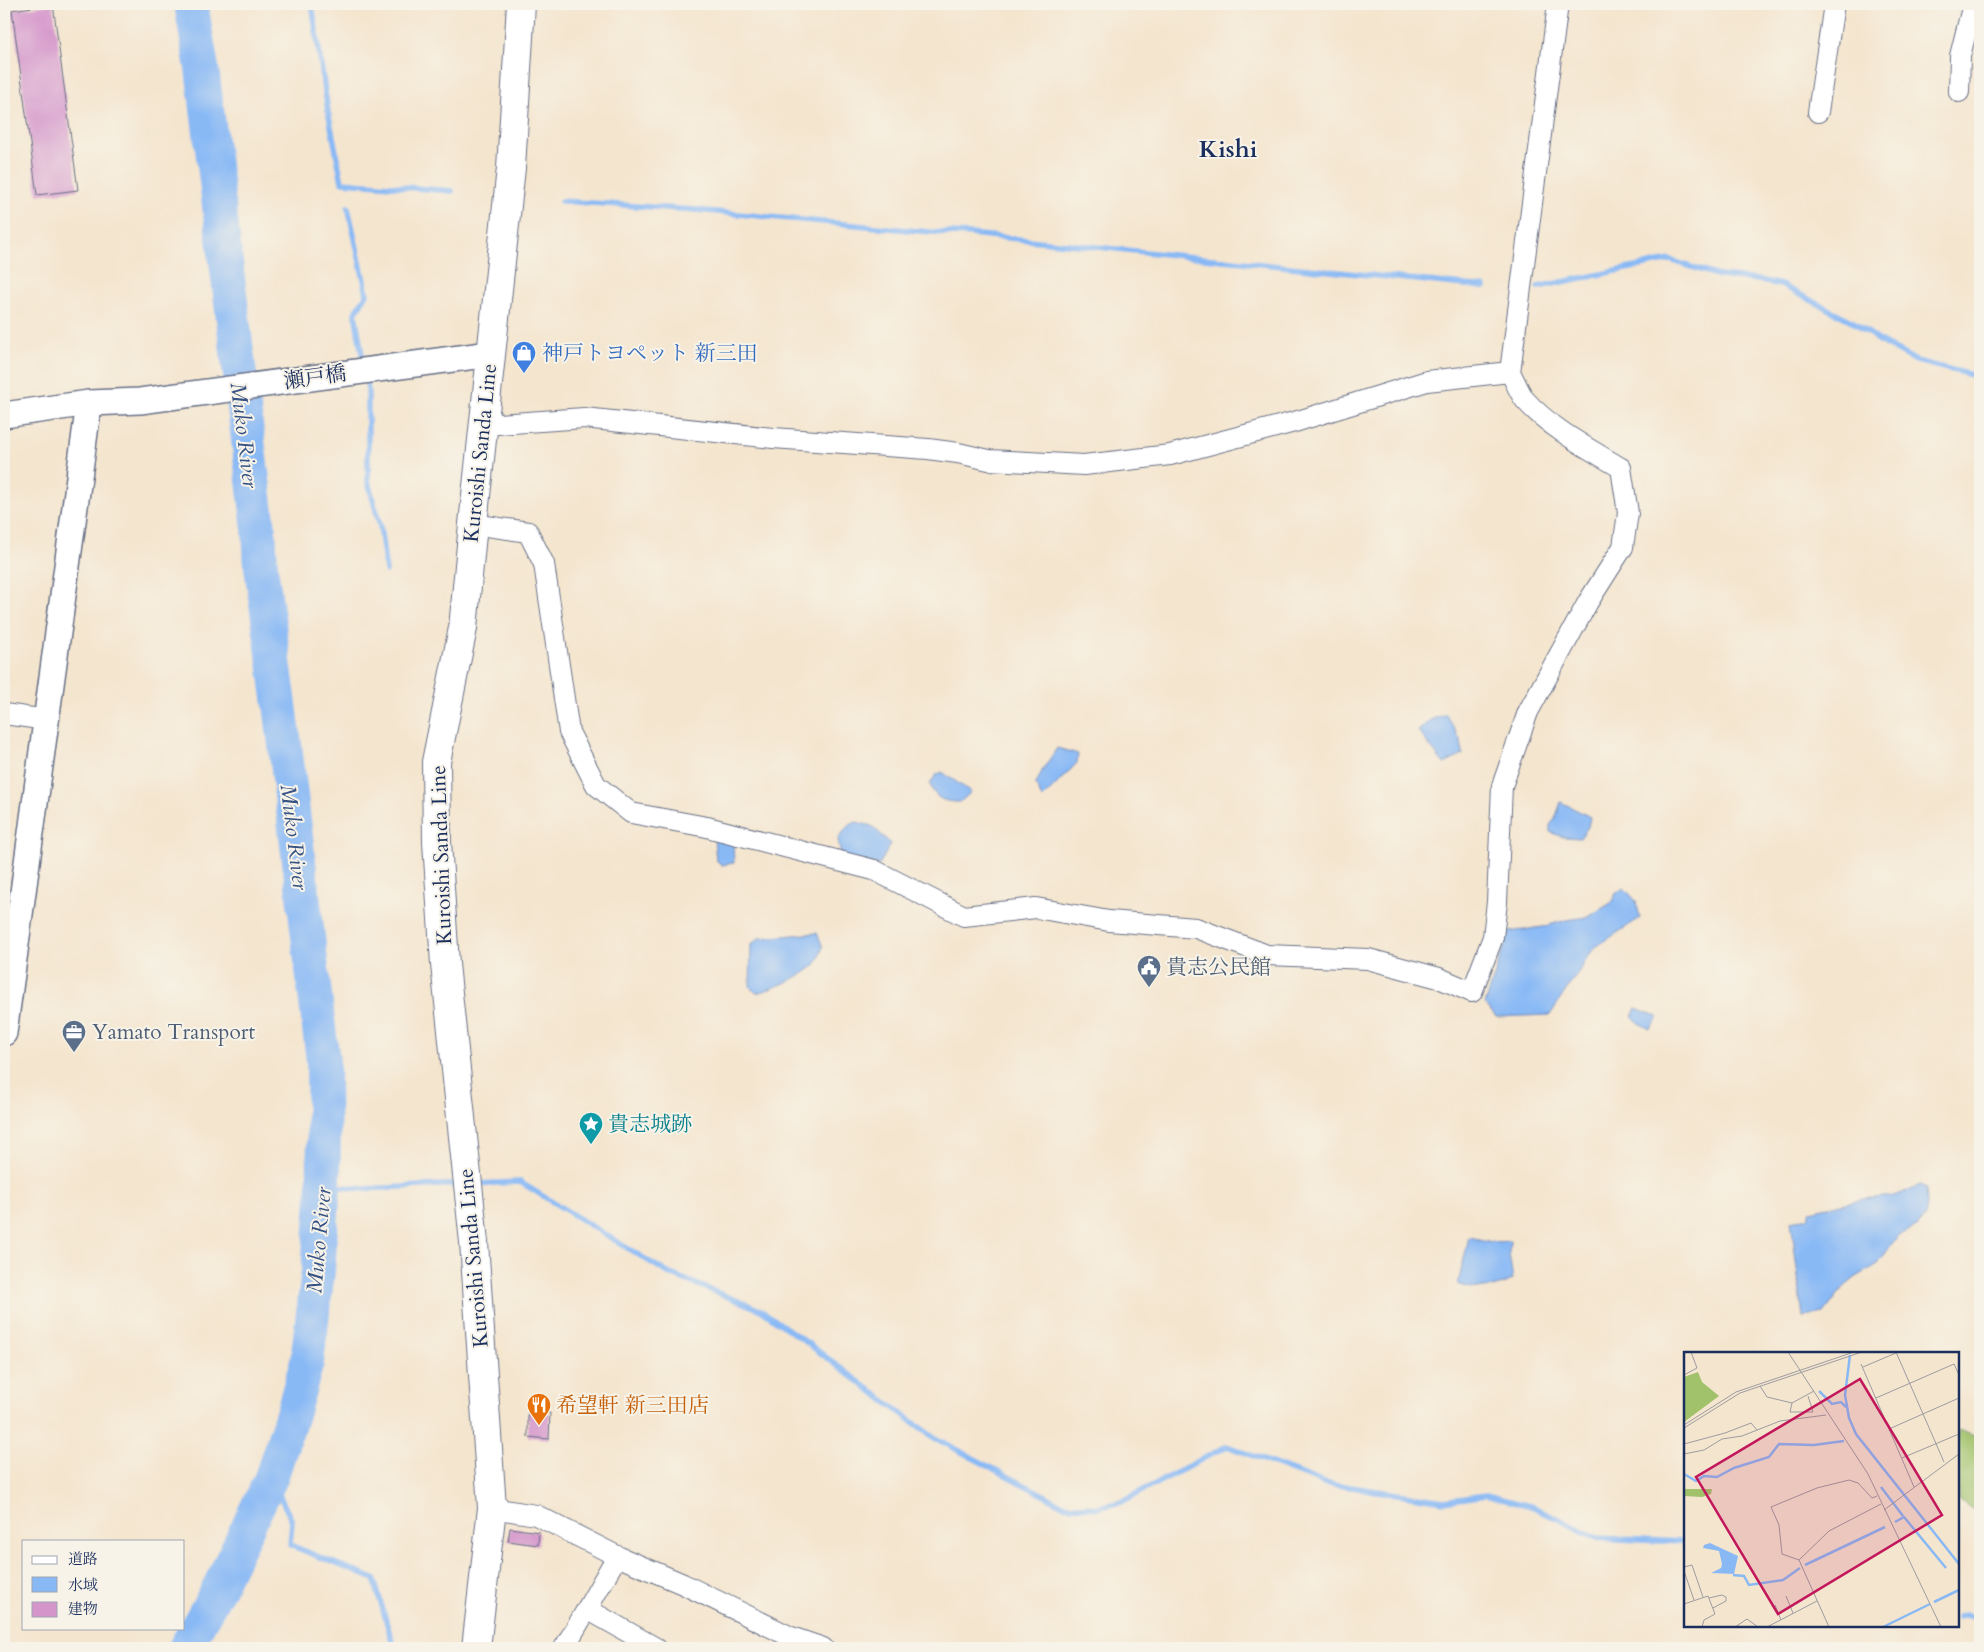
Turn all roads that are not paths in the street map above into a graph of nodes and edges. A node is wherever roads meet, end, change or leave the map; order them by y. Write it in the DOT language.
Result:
graph roads {
  1 [pos="521,4"];
  2 [pos="1558,4"];
  3 [pos="1834,4"];
  4 [pos="1973,4"];
  5 [pos="1959,92"];
  6 [pos="1818,112"];
  7 [pos="490,354"];
  8 [pos="1510,372"];
  9 [pos="90,402"];
  10 [pos="4,415"];
  11 [pos="484,425"];
  12 [pos="473,524"];
  13 [pos="4,714"];
  14 [pos="46,720"];
  15 [pos="4,1034"];
  16 [pos="492,1508"];
  17 [pos="617,1556"];
  18 [pos="587,1609"];
  19 [pos="476,1648"];
  20 [pos="564,1648"];
  21 [pos="656,1648"];
  22 [pos="823,1648"];
  1 -- 7 [label="main road, Kuroishi Sanda Line"];
  2 -- 8 [label="street"];
  3 -- 6 [label="street"];
  4 -- 5 [label="street"];
  7 -- 9 [label="street, 瀬戸橋"];
  7 -- 11 [label="main road, Kuroishi Sanda Line"];
  8 -- 11 [label="street"];
  8 -- 12 [label="street"];
  9 -- 10 [label="street, 瀬戸橋"];
  9 -- 14 [label="street"];
  11 -- 12 [label="main road, Kuroishi Sanda Line"];
  12 -- 16 [label="main road, Kuroishi Sanda Line"];
  13 -- 14 [label="street"];
  14 -- 15 [label="street"];
  16 -- 17 [label="street"];
  16 -- 19 [label="main road, Kuroishi Sanda Line"];
  17 -- 18 [label="street"];
  17 -- 22 [label="street"];
  18 -- 20 [label="street"];
  18 -- 21 [label="street"];
}
